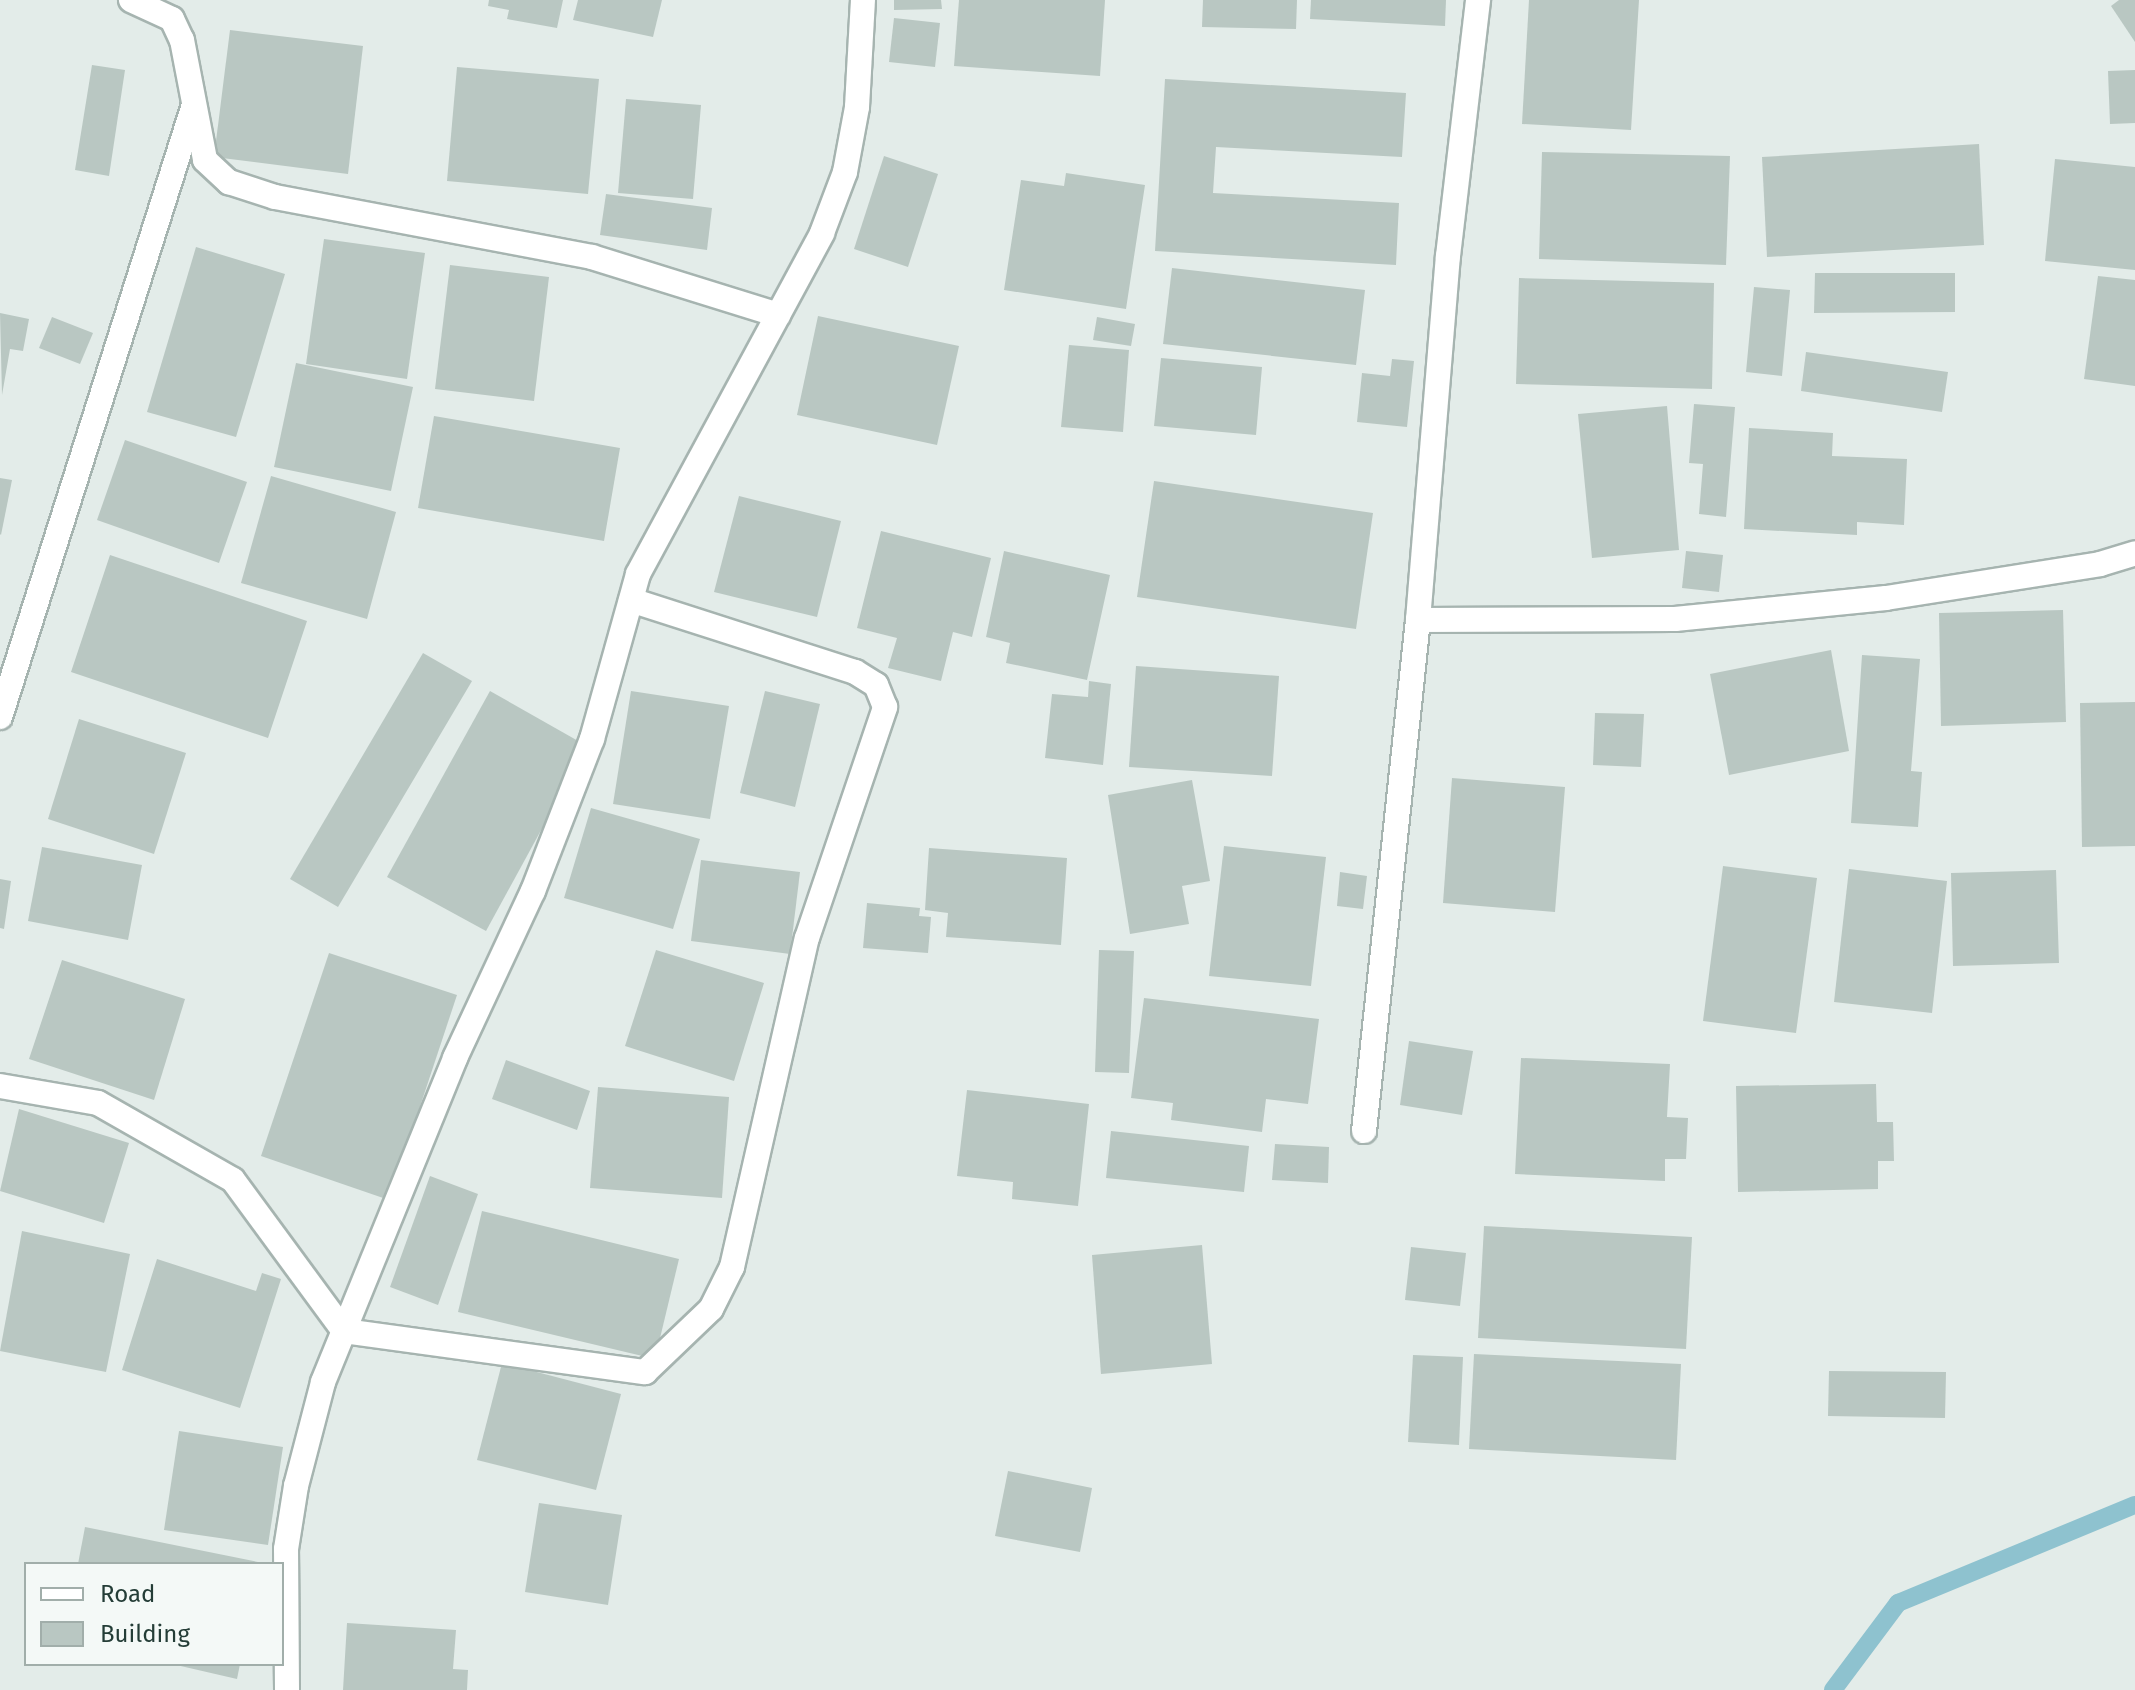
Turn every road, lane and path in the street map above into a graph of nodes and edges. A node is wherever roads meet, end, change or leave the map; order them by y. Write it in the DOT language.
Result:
graph roads {
  1 [pos="131,0"];
  2 [pos="863,0"];
  3 [pos="1478,0"];
  4 [pos="195,102"];
  5 [pos="778,315"];
  6 [pos="2135,553"];
  7 [pos="631,600"];
  8 [pos="1418,620"];
  9 [pos="0,717"];
  10 [pos="0,1086"];
  11 [pos="1364,1131"];
  12 [pos="344,1331"];
  13 [pos="287,1690"];
  1 -- 4 [label="street"];
  2 -- 5 [label="street"];
  3 -- 8 [label="street"];
  4 -- 5 [label="street"];
  4 -- 9 [label="street"];
  5 -- 7 [label="street"];
  6 -- 8 [label="street"];
  7 -- 12 [label="street"];
  7 -- 12 [label="street"];
  8 -- 11 [label="street"];
  10 -- 12 [label="street"];
  12 -- 13 [label="street"];
}
